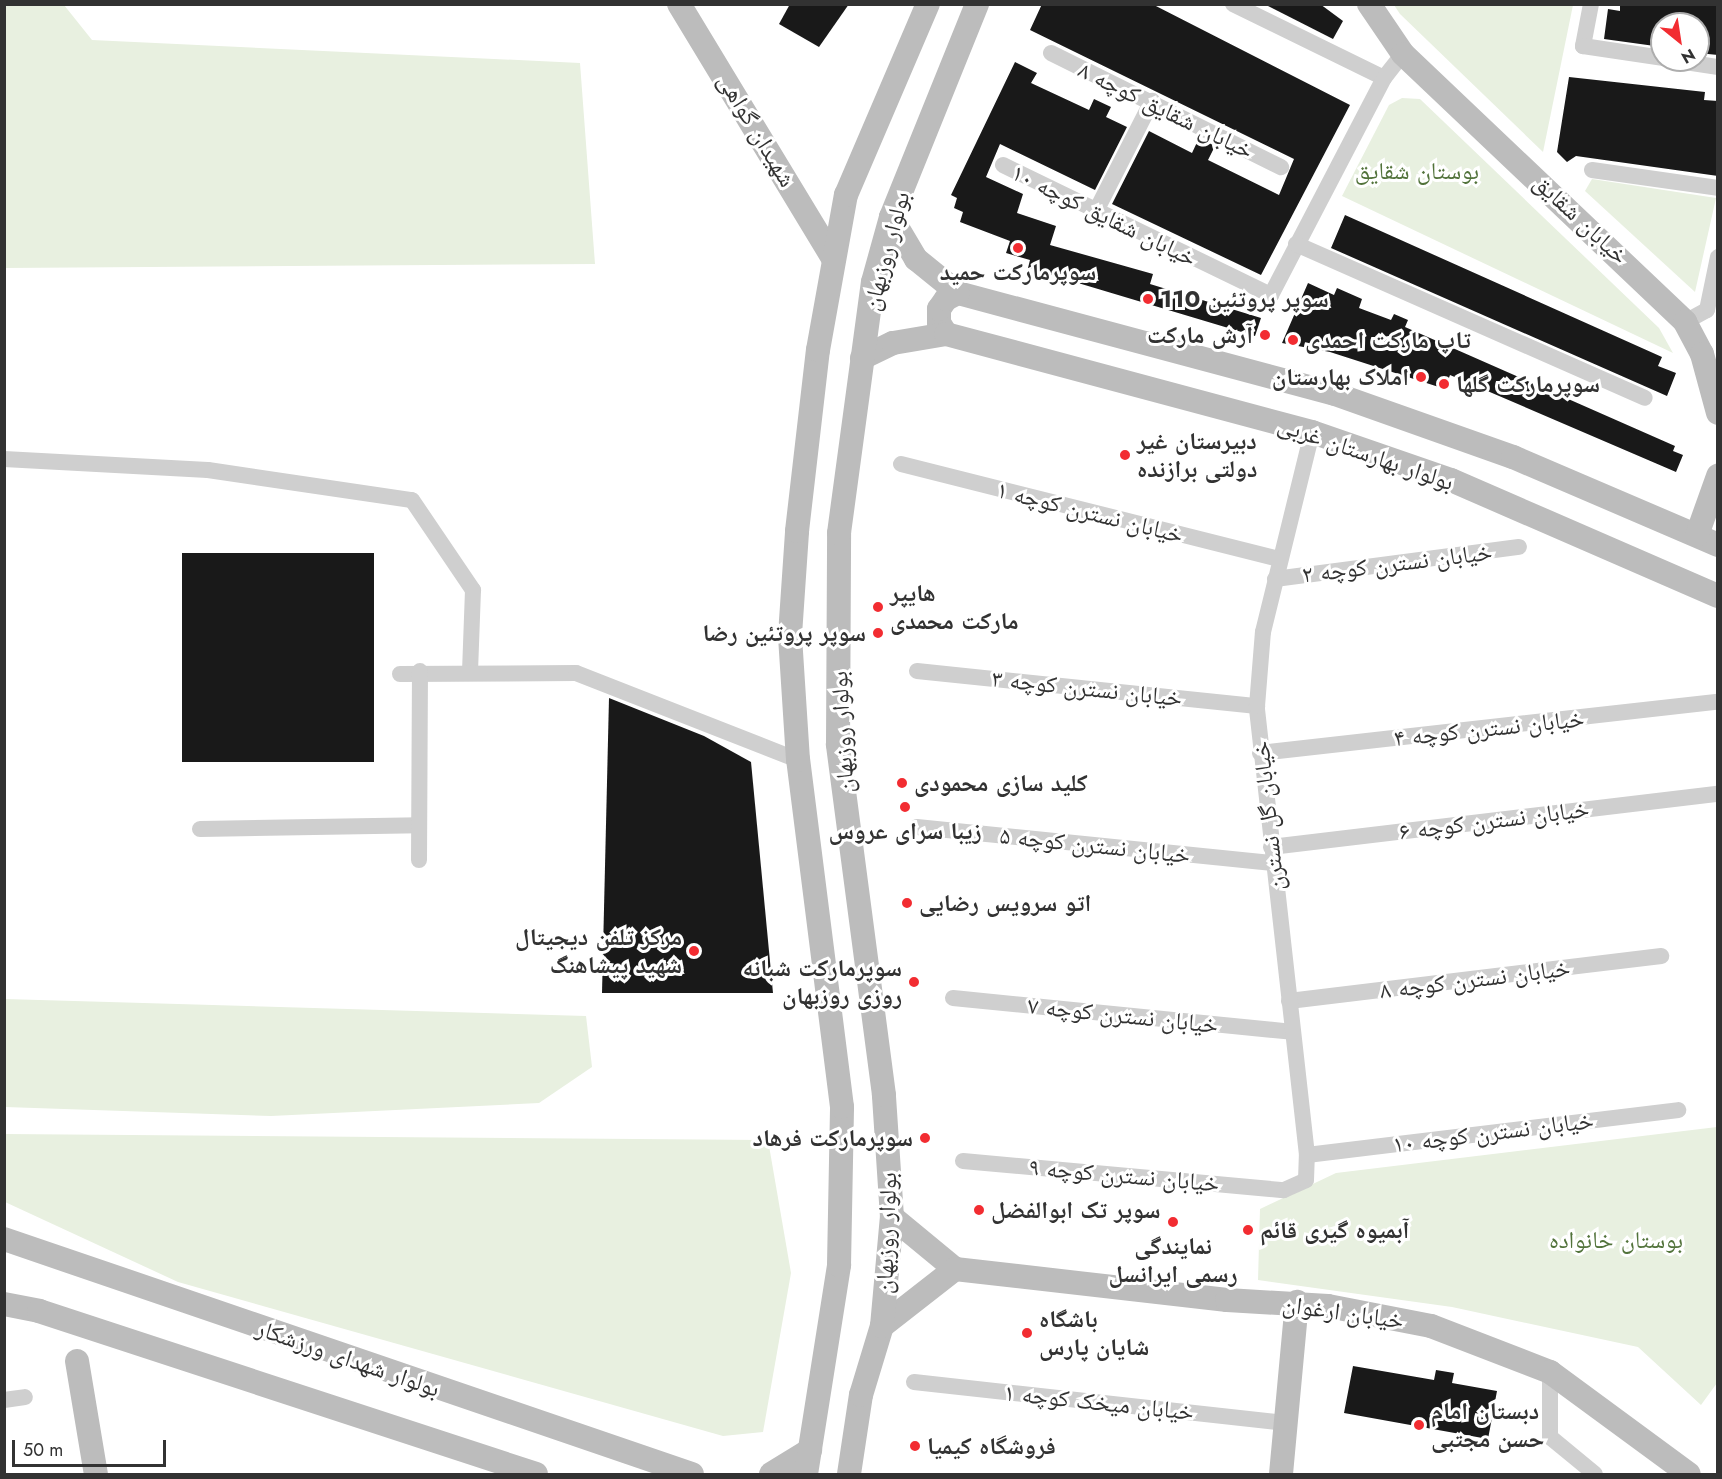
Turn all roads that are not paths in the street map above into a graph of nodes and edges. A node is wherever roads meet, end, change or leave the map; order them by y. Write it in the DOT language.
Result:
graph roads {
  1 [pos="679,4"];
  2 [pos="927,4"];
  3 [pos="977,4"];
  4 [pos="1233,4"];
  5 [pos="1369,4"];
  6 [pos="1591,4"];
  7 [pos="1051,53"];
  8 [pos="1402,54"];
  9 [pos="1650,56"];
  10 [pos="1384,78"];
  11 [pos="1152,101"];
  12 [pos="1003,165"];
  13 [pos="1281,167"];
  14 [pos="1592,170"];
  15 [pos="1718,188"];
  16 [pos="1095,213"];
  17 [pos="891,217"];
  18 [pos="1296,244"];
  19 [pos="832,257"];
  20 [pos="1718,257"];
  21 [pos="958,293"];
  22 [pos="1712,311"];
  23 [pos="1685,322"];
  24 [pos="946,334"];
  25 [pos="862,358"];
  26 [pos="1646,398"];
  27 [pos="1718,413"];
  28 [pos="1312,432"];
  29 [pos="4,459"];
  30 [pos="901,464"];
  31 [pos="1718,476"];
  32 [pos="1707,540"];
  33 [pos="1519,547"];
  34 [pos="1280,559"];
  35 [pos="1275,579"];
  36 [pos="1718,596"];
  37 [pos="420,671"];
  38 [pos="917,671"];
  39 [pos="470,672"];
  40 [pos="399,674"];
  41 [pos="1718,702"];
  42 [pos="1257,706"];
  43 [pos="1260,753"];
  44 [pos="798,760"];
  45 [pos="1718,794"];
  46 [pos="419,825"];
  47 [pos="917,827"];
  48 [pos="200,829"];
  49 [pos="1272,855"];
  50 [pos="419,860"];
  51 [pos="1660,956"];
  52 [pos="953,998"];
  53 [pos="1289,1001"];
  54 [pos="1292,1032"];
  55 [pos="1678,1110"];
  56 [pos="1307,1155"];
  57 [pos="963,1161"];
  58 [pos="1284,1190"];
  59 [pos="892,1217"];
  60 [pos="4,1239"];
  61 [pos="955,1269"];
  62 [pos="1297,1302"];
  63 [pos="4,1304"];
  64 [pos="882,1326"];
  65 [pos="77,1361"];
  66 [pos="1550,1372"];
  67 [pos="914,1382"];
  68 [pos="25,1397"];
  69 [pos="4,1400"];
  70 [pos="1285,1423"];
  71 [pos="810,1450"];
  72 [pos="96,1474"];
  73 [pos="536,1474"];
  74 [pos="692,1474"];
  75 [pos="771,1474"];
  76 [pos="806,1474"];
  77 [pos="849,1474"];
  78 [pos="1281,1474"];
  79 [pos="1595,1474"];
  80 [pos="1689,1474"];
  1 -- 19 [label="main road, شهیدان گواهی"];
  2 -- 19 [label="main road, بولوار روزبهان"];
  3 -- 17 [label="main road, بولوار روزبهان"];
  4 -- 10 [label="street"];
  5 -- 8 [label="main road, خیابان شقایق"];
  6 -- 9 [label="street"];
  7 -- 11 [label="street, خیابان شقایق کوچه ۸"];
  8 -- 10 [label="street"];
  8 -- 23 [label="main road, خیابان شقایق"];
  10 -- 18 [label="street"];
  11 -- 13 [label="street, خیابان شقایق کوچه ۸"];
  11 -- 16 [label="street"];
  12 -- 16 [label="street, خیابان شقایق کوچه ۱۰"];
  14 -- 15 [label="street"];
  16 -- 18 [label="street, خیابان شقایق کوچه ۱۰"];
  17 -- 21 [label="main road, بولوار بهارستان غربی"];
  17 -- 25 [label="main road, بولوار روزبهان"];
  18 -- 26 [label="street"];
  19 -- 44 [label="main road, بولوار روزبهان"];
  20 -- 22 [label="street"];
  21 -- 24 [label="main road"];
  21 -- 32 [label="main road, بولوار بهارستان غربی"];
  22 -- 23 [label="street"];
  23 -- 27 [label="main road, خیابان شقایق"];
  24 -- 25 [label="main road, بولوار بهارستان غربی"];
  24 -- 28 [label="main road, بولوار بهارستان غربی"];
  25 -- 59 [label="main road, بولوار روزبهان"];
  28 -- 34 [label="street, خیابان گل نسترن"];
  28 -- 36 [label="main road, بولوار بهارستان غربی"];
  29 -- 39 [label="street"];
  30 -- 34 [label="street, خیابان نسترن کوچه ۱"];
  31 -- 32 [label="main road"];
  33 -- 35 [label="street, خیابان نسترن کوچه ۲"];
  34 -- 35 [label="street, خیابان گل نسترن"];
  35 -- 42 [label="street, خیابان گل نسترن"];
  37 -- 39 [label="street"];
  37 -- 40 [label="street"];
  37 -- 46 [label="street"];
  38 -- 42 [label="street, خیابان نسترن کوچه ۳"];
  39 -- 44 [label="street"];
  41 -- 43 [label="street, خیابان نسترن کوچه ۴"];
  42 -- 43 [label="street, خیابان گل نسترن"];
  43 -- 49 [label="street, خیابان گل نسترن"];
  44 -- 71 [label="main road, بولوار روزبهان"];
  45 -- 49 [label="street, خیابان نسترن کوچه ۶"];
  46 -- 48 [label="street"];
  46 -- 50 [label="street"];
  47 -- 49 [label="street, خیابان نسترن کوچه ۵"];
  49 -- 53 [label="street, خیابان گل نسترن"];
  51 -- 53 [label="street, خیابان نسترن کوچه ۸"];
  52 -- 54 [label="street, خیابان نسترن کوچه ۷"];
  53 -- 54 [label="street, خیابان گل نسترن"];
  54 -- 56 [label="street, خیابان گل نسترن"];
  55 -- 56 [label="street, خیابان نسترن کوچه ۱۰"];
  56 -- 58 [label="street, خیابان گل نسترن"];
  57 -- 58 [label="street, خیابان نسترن کوچه ۹"];
  59 -- 61 [label="main road"];
  59 -- 64 [label="main road, بولوار روزبهان"];
  60 -- 74 [label="main road, بولوار شهدای ورزشکار"];
  61 -- 62 [label="main road, خیابان ارغوان"];
  61 -- 64 [label="main road"];
  62 -- 66 [label="main road, خیابان ارغوان"];
  62 -- 70 [label="main road"];
  63 -- 73 [label="main road"];
  64 -- 77 [label="main road, بولوار روزبهان"];
  65 -- 72 [label="main road"];
  66 -- 79 [label="street"];
  66 -- 80 [label="main road, خیابان ارغوان"];
  67 -- 70 [label="street, خیابان میخک کوچه ۱"];
  68 -- 69 [label="street"];
  70 -- 78 [label="main road"];
  71 -- 75 [label="main road"];
  71 -- 76 [label="main road, بولوار روزبهان"];
}
